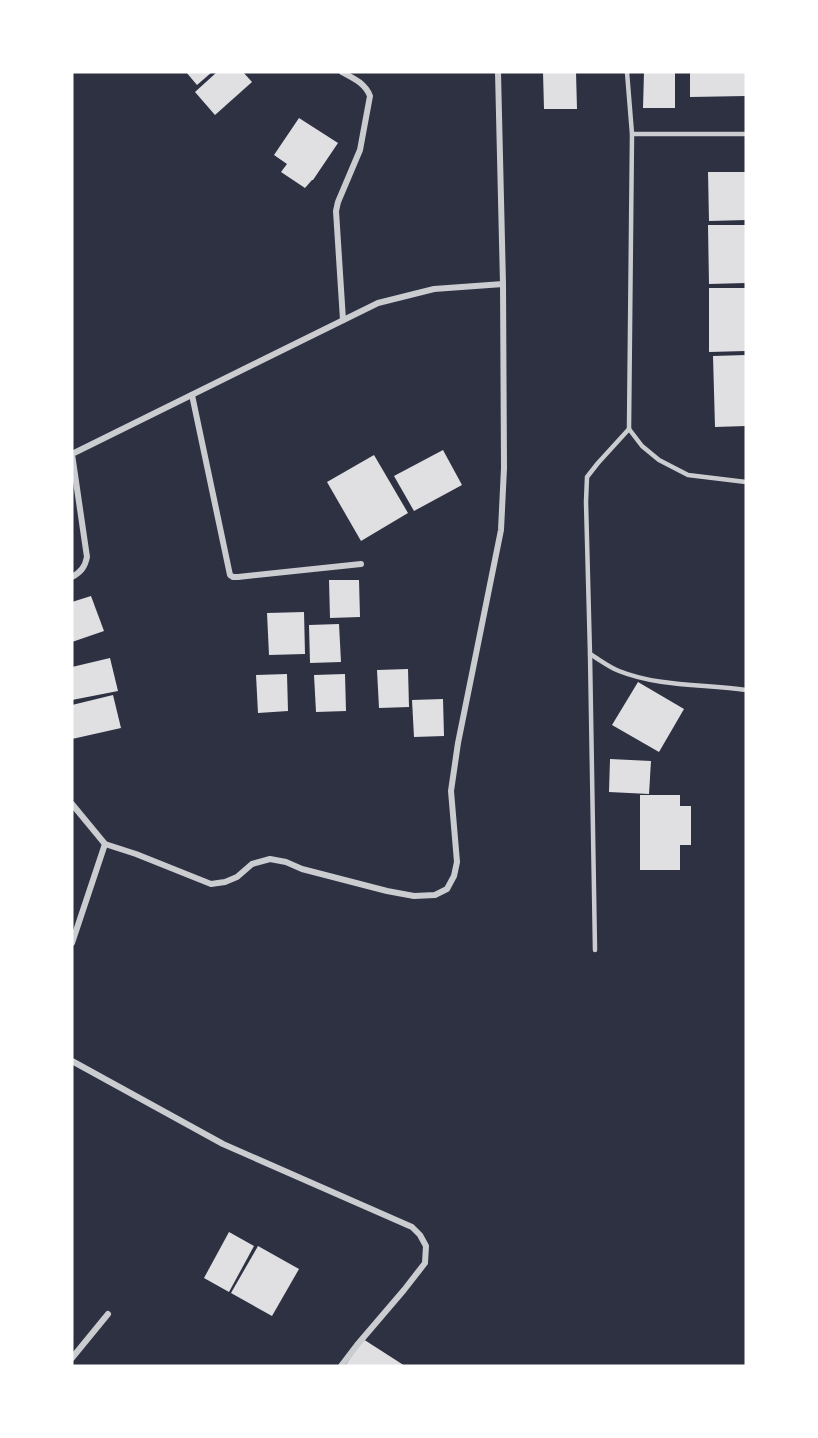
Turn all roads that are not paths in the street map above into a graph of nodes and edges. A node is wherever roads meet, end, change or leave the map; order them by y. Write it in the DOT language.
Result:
graph roads {
  1 [pos="342,72"];
  2 [pos="498,72"];
  3 [pos="627,72"];
  4 [pos="632,134"];
  5 [pos="746,134"];
  6 [pos="503,284"];
  7 [pos="343,320"];
  8 [pos="192,395"];
  9 [pos="629,429"];
  10 [pos="746,482"];
  11 [pos="361,564"];
  12 [pos="72,577"];
  13 [pos="590,654"];
  14 [pos="746,690"];
  15 [pos="72,804"];
  16 [pos="105,844"];
  17 [pos="72,943"];
  18 [pos="595,950"];
  19 [pos="72,1061"];
  20 [pos="108,1314"];
  21 [pos="72,1358"];
  22 [pos="341,1366"];
  1 -- 7 [label="street"];
  2 -- 6 [label="street"];
  3 -- 4 [label="lane"];
  4 -- 5 [label="lane"];
  4 -- 9 [label="lane"];
  6 -- 7 [label="street"];
  6 -- 16 [label="street"];
  7 -- 8 [label="street"];
  8 -- 11 [label="street"];
  8 -- 12 [label="street"];
  9 -- 10 [label="lane"];
  9 -- 13 [label="lane"];
  13 -- 14 [label="lane"];
  13 -- 18 [label="lane"];
  15 -- 16 [label="street"];
  16 -- 17 [label="street"];
  19 -- 22 [label="street"];
  20 -- 21 [label="street"];
}
